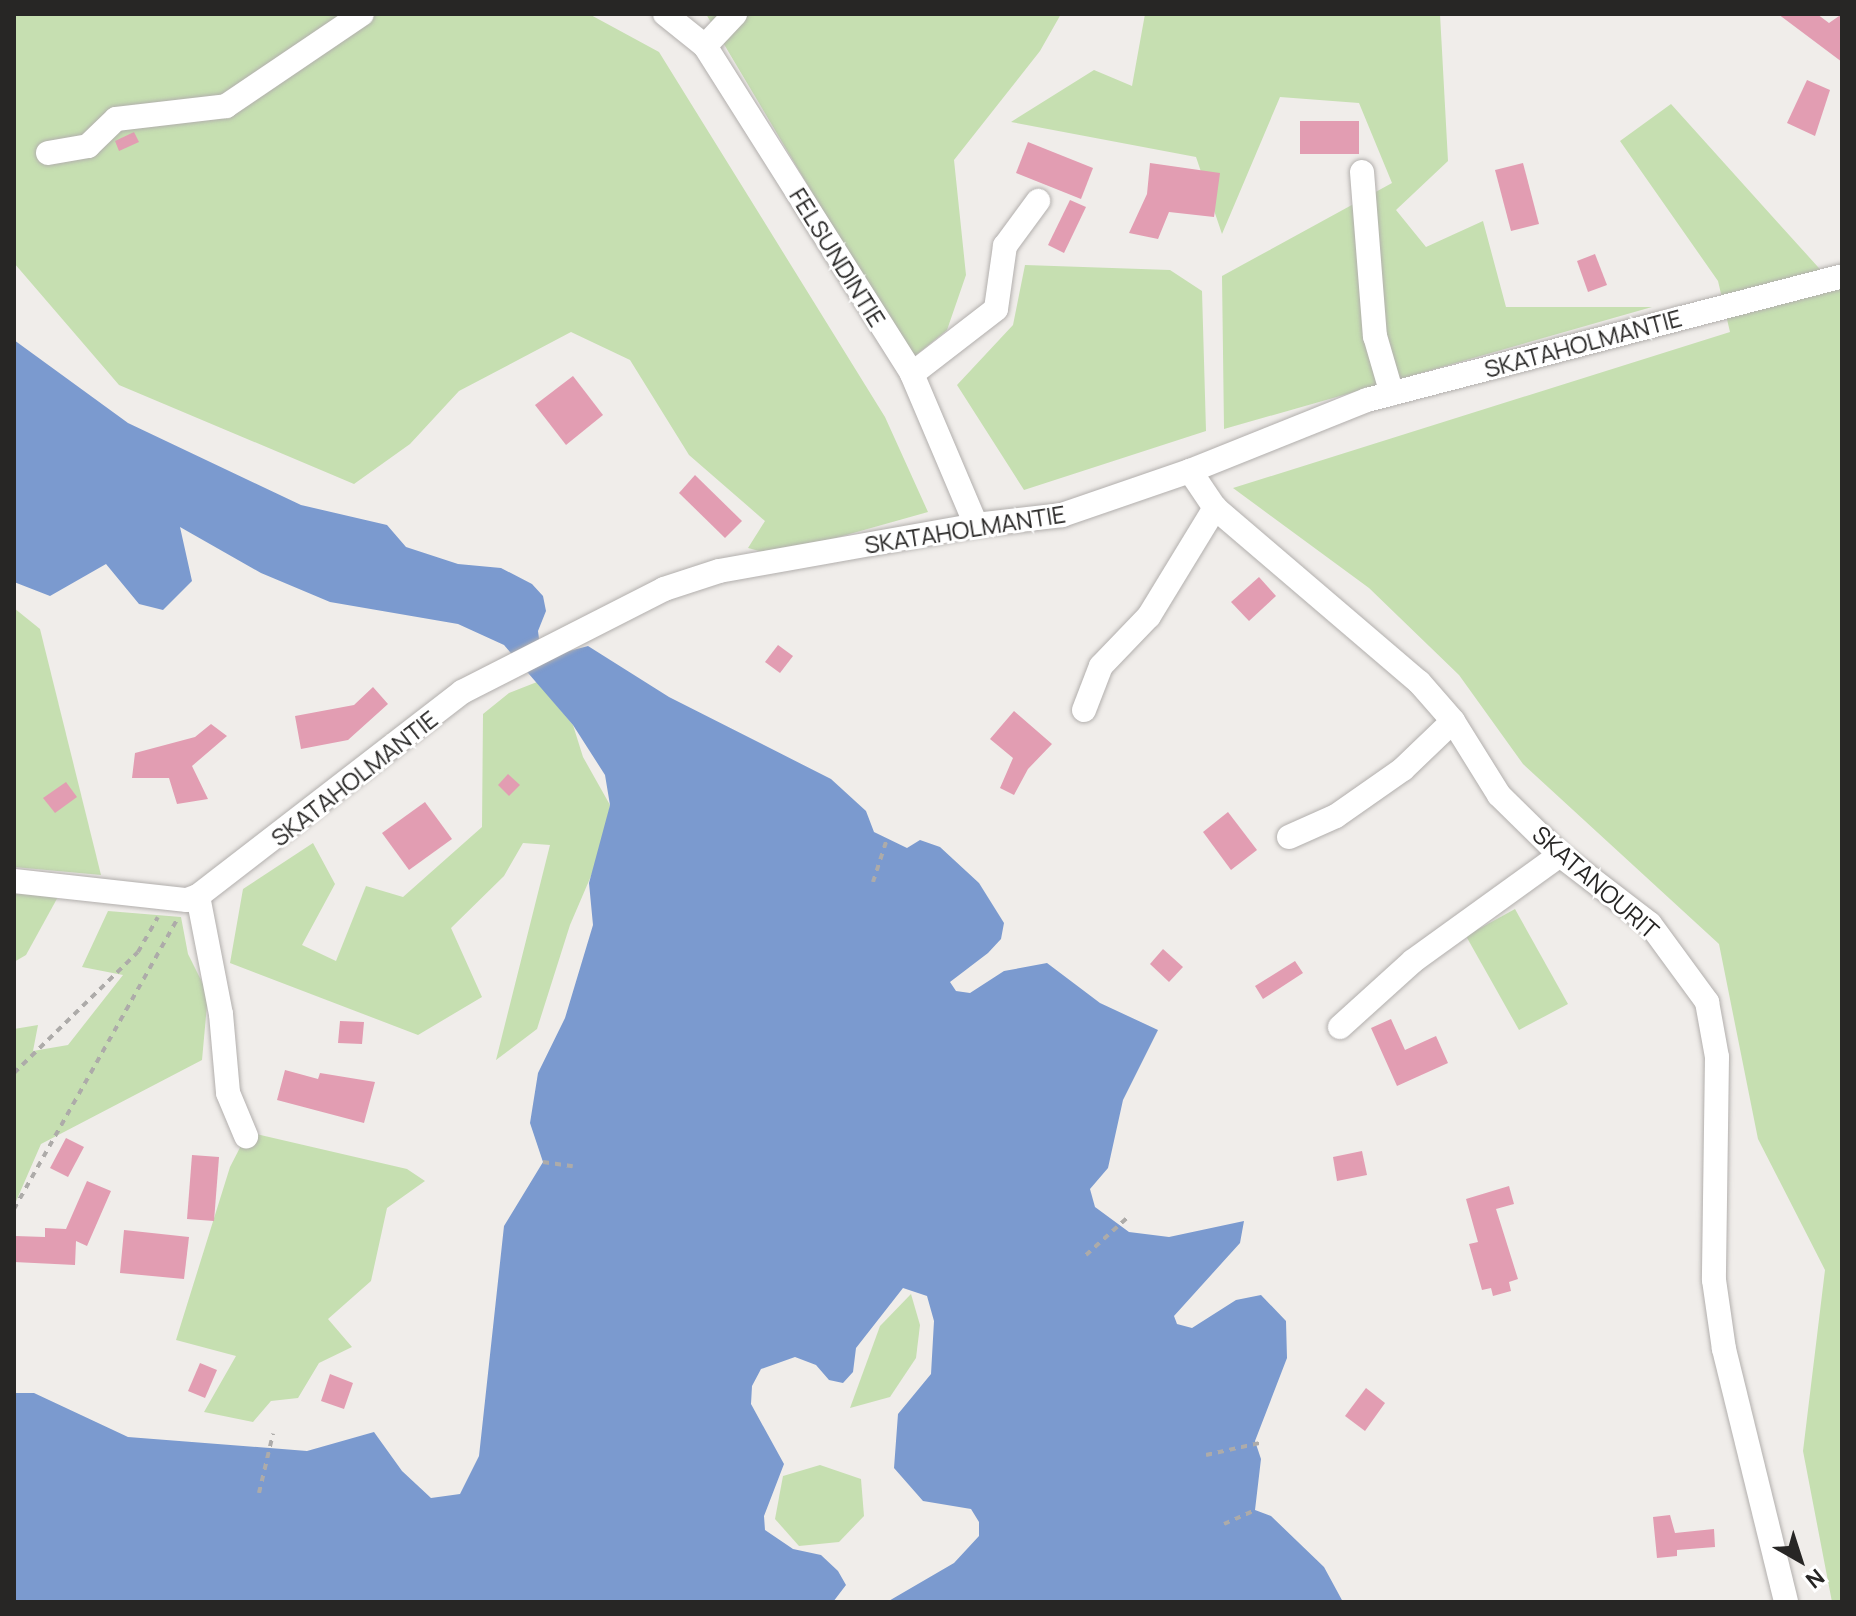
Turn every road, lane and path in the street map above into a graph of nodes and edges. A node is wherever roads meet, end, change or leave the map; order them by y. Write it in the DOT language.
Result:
graph roads {
  1 [pos="362,14"];
  2 [pos="665,14"];
  3 [pos="735,14"];
  4 [pos="705,46"];
  5 [pos="48,153"];
  6 [pos="1362,172"];
  7 [pos="1038,201"];
  8 [pos="1842,276"];
  9 [pos="912,374"];
  10 [pos="1392,394"];
  11 [pos="1190,471"];
  12 [pos="1215,508"];
  13 [pos="976,525"];
  14 [pos="1084,710"];
  15 [pos="1453,721"];
  16 [pos="1289,837"];
  17 [pos="887,839"];
  18 [pos="1560,855"];
  19 [pos="14,881"];
  20 [pos="873,882"];
  21 [pos="184,898"];
  22 [pos="1340,1027"];
  23 [pos="14,1073"];
  24 [pos="246,1136"];
  25 [pos="543,1162"];
  26 [pos="573,1166"];
  27 [pos="14,1209"];
  28 [pos="1128,1217"];
  29 [pos="1086,1255"];
  30 [pos="273,1434"];
  31 [pos="1264,1442"];
  32 [pos="1206,1455"];
  33 [pos="259,1493"];
  34 [pos="1255,1510"];
  35 [pos="1224,1524"];
  36 [pos="1786,1602"];
  1 -- 5 [label="street"];
  2 -- 4 [label="street, FELSUNDINTIE"];
  3 -- 4 [label="street"];
  4 -- 9 [label="street, FELSUNDINTIE"];
  6 -- 10 [label="street"];
  7 -- 9 [label="street"];
  8 -- 10 [label="street, SKATAHOLMANTIE"];
  9 -- 13 [label="street, FELSUNDINTIE"];
  10 -- 11 [label="street, SKATAHOLMANTIE"];
  11 -- 12 [label="street, SKATANOURIT"];
  11 -- 13 [label="street, SKATAHOLMANTIE"];
  12 -- 14 [label="street"];
  12 -- 15 [label="street, SKATANOURIT"];
  13 -- 21 [label="street, SKATAHOLMANTIE"];
  15 -- 16 [label="street"];
  15 -- 18 [label="street, SKATANOURIT"];
  17 -- 20 [label="path"];
  18 -- 22 [label="street"];
  18 -- 36 [label="street, SKATANOURIT"];
  19 -- 21 [label="street"];
  21 -- 23 [label="path"];
  21 -- 24 [label="street"];
  21 -- 27 [label="path"];
  25 -- 26 [label="path"];
  28 -- 29 [label="path"];
  30 -- 33 [label="path"];
  31 -- 32 [label="path"];
  34 -- 35 [label="path"];
}
